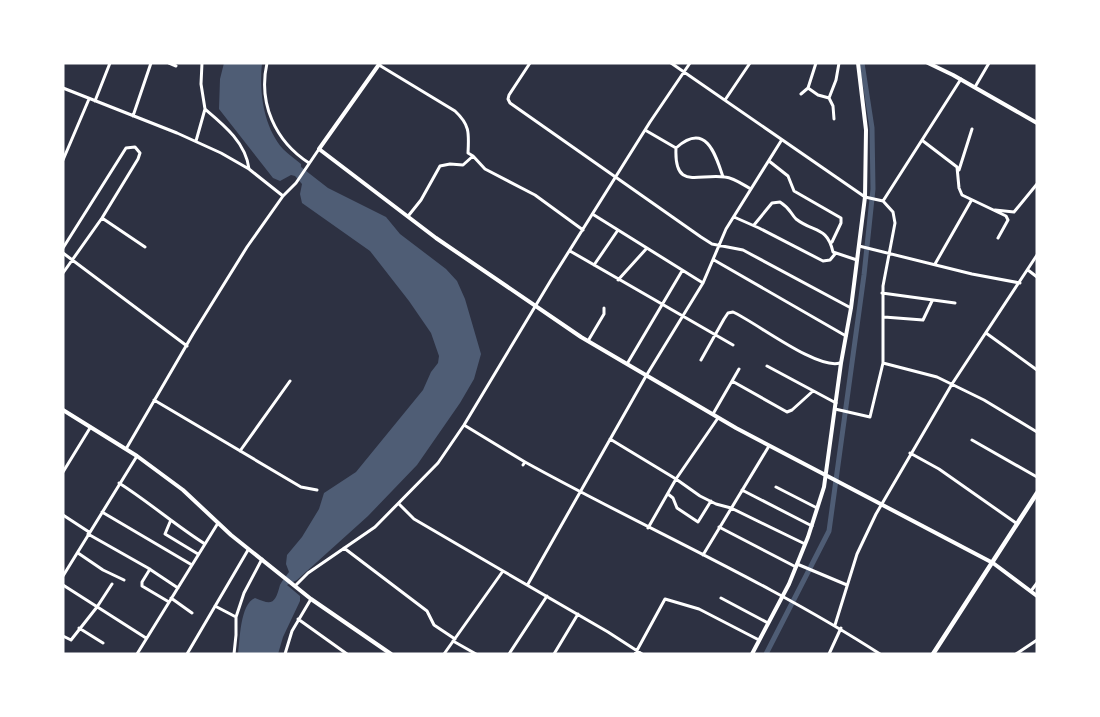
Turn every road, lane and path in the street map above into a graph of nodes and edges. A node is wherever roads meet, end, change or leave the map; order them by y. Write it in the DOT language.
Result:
graph roads {
  1 [pos="110,63"];
  2 [pos="151,63"];
  3 [pos="169,63"];
  4 [pos="202,63"];
  5 [pos="267,63"];
  6 [pos="530,63"];
  7 [pos="671,63"];
  8 [pos="690,63"];
  9 [pos="750,63"];
  10 [pos="816,63"];
  11 [pos="838,63"];
  12 [pos="858,63"];
  13 [pos="928,63"];
  14 [pos="981,63"];
  15 [pos="989,63"];
  16 [pos="379,64"];
  17 [pos="176,66"];
  18 [pos="987,67"];
  19 [pos="684,72"];
  20 [pos="961,80"];
  21 [pos="808,87"];
  22 [pos="63,88"];
  23 [pos="975,88"];
  24 [pos="801,94"];
  25 [pos="829,98"];
  26 [pos="90,99"];
  27 [pos="725,100"];
  28 [pos="95,101"];
  29 [pos="205,109"];
  30 [pos="133,116"];
  31 [pos="834,119"];
  32 [pos="1037,123"];
  33 [pos="972,129"];
  34 [pos="645,130"];
  35 [pos="196,141"];
  36 [pos="781,141"];
  37 [pos="923,141"];
  38 [pos="675,148"];
  39 [pos="320,149"];
  40 [pos="473,156"];
  41 [pos="63,160"];
  42 [pos="769,161"];
  43 [pos="309,163"];
  44 [pos="249,169"];
  45 [pos="958,172"];
  46 [pos="723,177"];
  47 [pos="616,178"];
  48 [pos="1037,184"];
  49 [pos="751,189"];
  50 [pos="283,196"];
  51 [pos="867,197"];
  52 [pos="883,201"];
  53 [pos="971,201"];
  54 [pos="982,206"];
  55 [pos="409,215"];
  56 [pos="594,215"];
  57 [pos="734,217"];
  58 [pos="102,218"];
  59 [pos="754,225"];
  60 [pos="584,230"];
  61 [pos="618,230"];
  62 [pos="998,238"];
  63 [pos="718,245"];
  64 [pos="831,245"];
  65 [pos="859,246"];
  66 [pos="145,247"];
  67 [pos="647,248"];
  68 [pos="63,250"];
  69 [pos="570,252"];
  70 [pos="888,252"];
  71 [pos="836,254"];
  72 [pos="1037,255"];
  73 [pos="74,260"];
  74 [pos="714,260"];
  75 [pos="857,260"];
  76 [pos="935,264"];
  77 [pos="594,265"];
  78 [pos="1028,270"];
  79 [pos="682,271"];
  80 [pos="63,273"];
  81 [pos="1037,277"];
  82 [pos="618,280"];
  83 [pos="703,283"];
  84 [pos="1020,283"];
  85 [pos="882,293"];
  86 [pos="932,301"];
  87 [pos="955,303"];
  88 [pos="536,305"];
  89 [pos="662,305"];
  90 [pos="604,308"];
  91 [pos="851,308"];
  92 [pos="682,316"];
  93 [pos="884,317"];
  94 [pos="986,333"];
  95 [pos="714,335"];
  96 [pos="846,336"];
  97 [pos="588,341"];
  98 [pos="733,345"];
  99 [pos="187,346"];
  100 [pos="700,360"];
  101 [pos="841,363"];
  102 [pos="882,363"];
  103 [pos="627,364"];
  104 [pos="767,366"];
  105 [pos="739,369"];
  106 [pos="1037,370"];
  107 [pos="646,376"];
  108 [pos="290,381"];
  109 [pos="732,381"];
  110 [pos="952,384"];
  111 [pos="813,392"];
  112 [pos="154,400"];
  113 [pos="836,403"];
  114 [pos="63,410"];
  115 [pos="838,410"];
  116 [pos="712,414"];
  117 [pos="718,417"];
  118 [pos="464,425"];
  119 [pos="90,428"];
  120 [pos="1037,432"];
  121 [pos="610,439"];
  122 [pos="972,440"];
  123 [pos="769,446"];
  124 [pos="126,449"];
  125 [pos="240,451"];
  126 [pos="910,453"];
  127 [pos="137,456"];
  128 [pos="63,471"];
  129 [pos="825,476"];
  130 [pos="1037,477"];
  131 [pos="676,479"];
  132 [pos="119,483"];
  133 [pos="776,487"];
  134 [pos="317,490"];
  135 [pos="742,490"];
  136 [pos="580,492"];
  137 [pos="667,494"];
  138 [pos="1036,496"];
  139 [pos="711,501"];
  140 [pos="399,503"];
  141 [pos="882,504"];
  142 [pos="731,508"];
  143 [pos="817,508"];
  144 [pos="102,512"];
  145 [pos="63,515"];
  146 [pos="170,522"];
  147 [pos="218,523"];
  148 [pos="1017,524"];
  149 [pos="812,526"];
  150 [pos="719,527"];
  151 [pos="648,528"];
  152 [pos="89,533"];
  153 [pos="205,543"];
  154 [pos="805,544"];
  155 [pos="344,548"];
  156 [pos="249,549"];
  157 [pos="78,553"];
  158 [pos="198,555"];
  159 [pos="703,555"];
  160 [pos="262,559"];
  161 [pos="993,563"];
  162 [pos="192,565"];
  163 [pos="796,565"];
  164 [pos="150,569"];
  165 [pos="65,570"];
  166 [pos="502,571"];
  167 [pos="63,576"];
  168 [pos="124,580"];
  169 [pos="1037,583"];
  170 [pos="112,584"];
  171 [pos="528,584"];
  172 [pos="63,585"];
  173 [pos="294,585"];
  174 [pos="847,585"];
  175 [pos="178,588"];
  176 [pos="1031,591"];
  177 [pos="547,596"];
  178 [pos="783,596"];
  179 [pos="1037,596"];
  180 [pos="721,598"];
  181 [pos="311,599"];
  182 [pos="170,600"];
  183 [pos="215,606"];
  184 [pos="97,607"];
  185 [pos="192,613"];
  186 [pos="578,614"];
  187 [pos="236,617"];
  188 [pos="298,619"];
  189 [pos="768,623"];
  190 [pos="835,625"];
  191 [pos="79,628"];
  192 [pos="841,628"];
  193 [pos="63,636"];
  194 [pos="146,638"];
  195 [pos="454,640"];
  196 [pos="759,640"];
  197 [pos="1037,640"];
  198 [pos="103,643"];
  199 [pos="636,652"];
  200 [pos="137,654"];
  201 [pos="187,654"];
  202 [pos="234,654"];
  203 [pos="285,654"];
  204 [pos="347,654"];
  205 [pos="391,654"];
  206 [pos="444,654"];
  207 [pos="476,654"];
  208 [pos="509,654"];
  209 [pos="554,654"];
  210 [pos="642,654"];
  211 [pos="752,654"];
  212 [pos="829,654"];
  213 [pos="880,654"];
  214 [pos="933,654"];
  215 [pos="1016,654"];
  1 -- 28 [label="street"];
  2 -- 30 [label="street"];
  3 -- 17 [label="street"];
  4 -- 29 [label="street"];
  5 -- 43 [label="street"];
  6 -- 47 [label="street"];
  7 -- 19 [label="street"];
  8 -- 19 [label="street"];
  9 -- 27 [label="street"];
  10 -- 21 [label="street"];
  11 -- 25 [label="street"];
  12 -- 51 [label="main road"];
  13 -- 20 [label="main road"];
  14 -- 18 [label="street"];
  15 -- 18 [label="street"];
  16 -- 39 [label="main road"];
  16 -- 40 [label="street"];
  18 -- 23 [label="street"];
  19 -- 27 [label="street"];
  19 -- 34 [label="street"];
  20 -- 23 [label="main road"];
  20 -- 37 [label="street"];
  21 -- 24 [label="street"];
  21 -- 25 [label="street"];
  22 -- 26 [label="street"];
  23 -- 32 [label="main road"];
  25 -- 31 [label="street"];
  26 -- 28 [label="street"];
  26 -- 41 [label="street"];
  27 -- 36 [label="street"];
  28 -- 30 [label="street"];
  29 -- 35 [label="street"];
  29 -- 44 [label="street"];
  30 -- 35 [label="street"];
  33 -- 45 [label="street"];
  34 -- 38 [label="street"];
  34 -- 47 [label="street"];
  35 -- 44 [label="street"];
  36 -- 42 [label="street"];
  36 -- 51 [label="street"];
  37 -- 45 [label="street"];
  37 -- 52 [label="street"];
  38 -- 46 [label="street"];
  38 -- 46 [label="street"];
  39 -- 43 [label="street"];
  39 -- 55 [label="main road"];
  40 -- 55 [label="street"];
  40 -- 60 [label="street"];
  42 -- 49 [label="street"];
  42 -- 64 [label="street"];
  43 -- 50 [label="street"];
  44 -- 50 [label="street"];
  45 -- 53 [label="street"];
  46 -- 49 [label="street"];
  47 -- 56 [label="street"];
  47 -- 63 [label="street"];
  48 -- 54 [label="street"];
  49 -- 57 [label="street"];
  50 -- 99 [label="street"];
  51 -- 52 [label="street"];
  51 -- 65 [label="main road"];
  52 -- 70 [label="street"];
  53 -- 54 [label="street"];
  53 -- 76 [label="street"];
  54 -- 62 [label="street"];
  55 -- 88 [label="main road"];
  56 -- 60 [label="street"];
  56 -- 61 [label="street"];
  57 -- 59 [label="street"];
  57 -- 63 [label="street"];
  58 -- 66 [label="street"];
  58 -- 68 [label="street"];
  58 -- 73 [label="street"];
  59 -- 64 [label="street"];
  59 -- 71 [label="street"];
  60 -- 69 [label="street"];
  61 -- 67 [label="street"];
  61 -- 77 [label="street"];
  63 -- 74 [label="street"];
  63 -- 91 [label="street"];
  64 -- 71 [label="street"];
  65 -- 70 [label="street"];
  65 -- 75 [label="main road"];
  67 -- 79 [label="street"];
  67 -- 82 [label="street"];
  68 -- 73 [label="street"];
  69 -- 77 [label="street"];
  69 -- 88 [label="street"];
  70 -- 76 [label="street"];
  70 -- 85 [label="street"];
  71 -- 75 [label="street"];
  72 -- 78 [label="street"];
  73 -- 80 [label="street"];
  73 -- 99 [label="street"];
  74 -- 83 [label="street"];
  74 -- 96 [label="street"];
  75 -- 91 [label="main road"];
  76 -- 84 [label="street"];
  77 -- 82 [label="street"];
  78 -- 81 [label="street"];
  78 -- 84 [label="street"];
  79 -- 83 [label="street"];
  79 -- 89 [label="street"];
  82 -- 89 [label="street"];
  83 -- 92 [label="street"];
  84 -- 94 [label="street"];
  85 -- 86 [label="street"];
  85 -- 93 [label="street"];
  86 -- 87 [label="street"];
  86 -- 93 [label="street"];
  88 -- 97 [label="main road"];
  88 -- 118 [label="street"];
  89 -- 92 [label="street"];
  89 -- 103 [label="street"];
  90 -- 97 [label="street"];
  91 -- 96 [label="main road"];
  92 -- 95 [label="street"];
  92 -- 107 [label="street"];
  93 -- 102 [label="street"];
  94 -- 106 [label="street"];
  94 -- 110 [label="street"];
  95 -- 98 [label="street"];
  95 -- 100 [label="street"];
  95 -- 101 [label="street"];
  96 -- 101 [label="main road"];
  97 -- 103 [label="main road"];
  99 -- 112 [label="street"];
  101 -- 113 [label="main road"];
  102 -- 110 [label="street"];
  102 -- 115 [label="street"];
  103 -- 107 [label="main road"];
  104 -- 111 [label="street"];
  105 -- 109 [label="street"];
  107 -- 116 [label="main road"];
  107 -- 121 [label="street"];
  108 -- 125 [label="street"];
  109 -- 111 [label="street"];
  109 -- 116 [label="street"];
  110 -- 120 [label="street"];
  110 -- 126 [label="street"];
  111 -- 113 [label="street"];
  112 -- 124 [label="street"];
  112 -- 125 [label="street"];
  113 -- 115 [label="main road"];
  114 -- 119 [label="main road"];
  115 -- 129 [label="main road"];
  116 -- 117 [label="main road"];
  117 -- 123 [label="main road"];
  117 -- 131 [label="street"];
  118 -- 136 [label="street"];
  118 -- 140 [label="street"];
  119 -- 124 [label="main road"];
  119 -- 128 [label="street"];
  121 -- 131 [label="street"];
  121 -- 136 [label="street"];
  122 -- 130 [label="street"];
  123 -- 129 [label="main road"];
  123 -- 135 [label="street"];
  124 -- 127 [label="main road"];
  125 -- 134 [label="street"];
  126 -- 141 [label="street"];
  126 -- 148 [label="street"];
  127 -- 132 [label="street"];
  127 -- 147 [label="main road"];
  129 -- 141 [label="main road"];
  129 -- 143 [label="main road"];
  131 -- 137 [label="street"];
  131 -- 139 [label="street"];
  132 -- 144 [label="street"];
  132 -- 146 [label="street"];
  133 -- 143 [label="street"];
  135 -- 142 [label="street"];
  135 -- 149 [label="street"];
  136 -- 151 [label="street"];
  136 -- 171 [label="street"];
  137 -- 139 [label="street"];
  137 -- 151 [label="street"];
  138 -- 148 [label="main road"];
  139 -- 142 [label="street"];
  140 -- 155 [label="street"];
  140 -- 166 [label="street"];
  141 -- 161 [label="main road"];
  141 -- 174 [label="street"];
  142 -- 150 [label="street"];
  142 -- 154 [label="street"];
  143 -- 149 [label="main road"];
  144 -- 152 [label="street"];
  144 -- 162 [label="street"];
  145 -- 152 [label="street"];
  146 -- 153 [label="street"];
  146 -- 158 [label="street"];
  147 -- 153 [label="street"];
  147 -- 156 [label="main road"];
  148 -- 161 [label="main road"];
  149 -- 154 [label="main road"];
  150 -- 159 [label="street"];
  150 -- 163 [label="street"];
  151 -- 159 [label="street"];
  152 -- 157 [label="street"];
  152 -- 164 [label="street"];
  153 -- 158 [label="street"];
  154 -- 163 [label="main road"];
  155 -- 173 [label="street"];
  155 -- 195 [label="street"];
  156 -- 160 [label="main road"];
  156 -- 183 [label="street"];
  157 -- 165 [label="street"];
  157 -- 168 [label="street"];
  158 -- 162 [label="street"];
  159 -- 178 [label="street"];
  160 -- 173 [label="main road"];
  160 -- 187 [label="street"];
  161 -- 176 [label="main road"];
  161 -- 214 [label="main road"];
  162 -- 175 [label="street"];
  163 -- 174 [label="street"];
  163 -- 178 [label="main road"];
  164 -- 175 [label="street"];
  164 -- 182 [label="street"];
  165 -- 167 [label="street"];
  166 -- 171 [label="street"];
  166 -- 195 [label="street"];
  169 -- 176 [label="street"];
  170 -- 184 [label="street"];
  171 -- 177 [label="street"];
  172 -- 184 [label="street"];
  173 -- 181 [label="main road"];
  174 -- 190 [label="street"];
  175 -- 182 [label="street"];
  176 -- 179 [label="main road"];
  177 -- 186 [label="street"];
  177 -- 208 [label="street"];
  178 -- 189 [label="main road"];
  178 -- 190 [label="street"];
  180 -- 189 [label="street"];
  181 -- 188 [label="street"];
  181 -- 205 [label="main road"];
  182 -- 185 [label="street"];
  182 -- 194 [label="street"];
  183 -- 187 [label="street"];
  183 -- 201 [label="street"];
  184 -- 191 [label="street"];
  184 -- 194 [label="street"];
  186 -- 199 [label="street"];
  186 -- 209 [label="street"];
  187 -- 202 [label="street"];
  188 -- 203 [label="street"];
  188 -- 204 [label="street"];
  189 -- 196 [label="main road"];
  190 -- 192 [label="street"];
  191 -- 193 [label="street"];
  191 -- 198 [label="street"];
  192 -- 212 [label="street"];
  192 -- 213 [label="street"];
  194 -- 200 [label="street"];
  195 -- 206 [label="street"];
  195 -- 207 [label="street"];
  196 -- 199 [label="street"];
  196 -- 211 [label="main road"];
  197 -- 215 [label="street"];
  199 -- 210 [label="street"];
}
